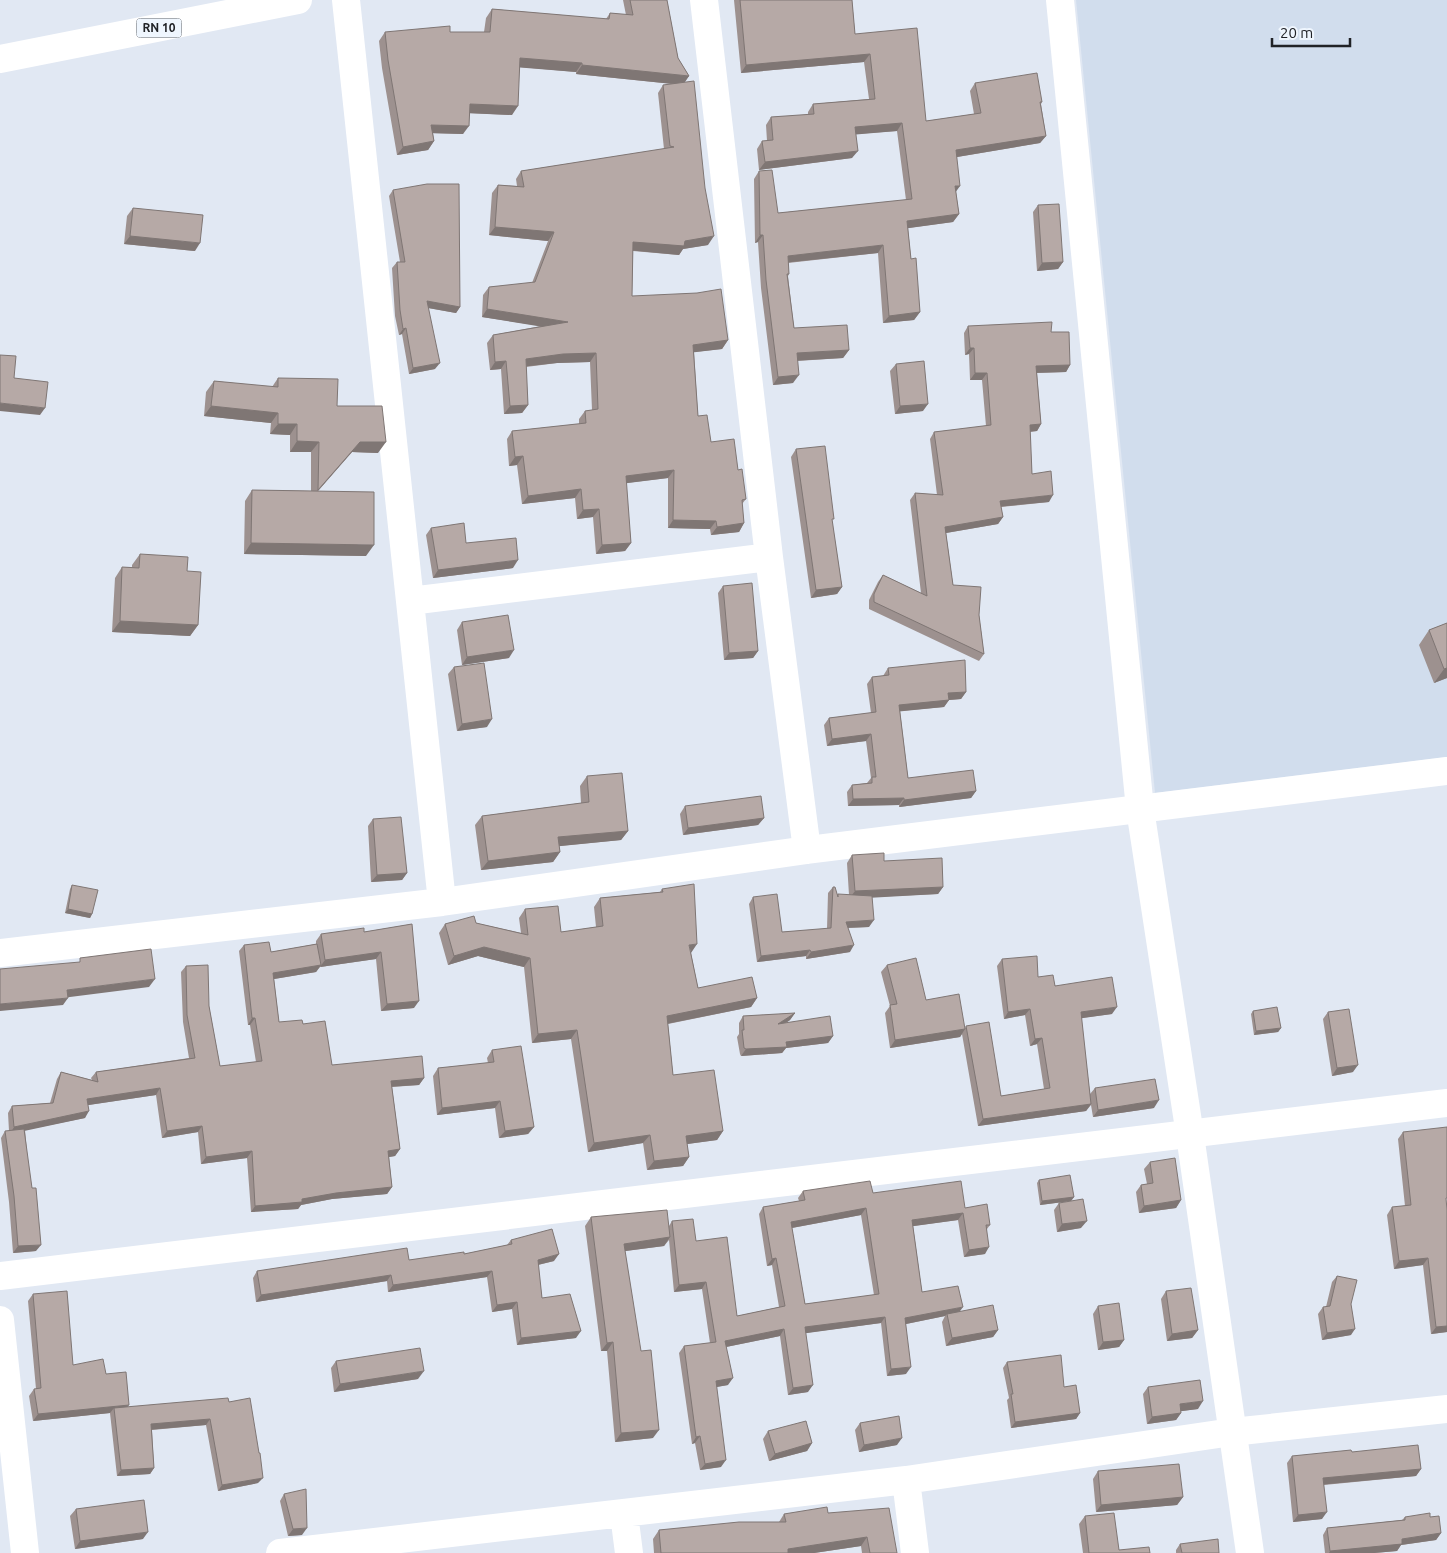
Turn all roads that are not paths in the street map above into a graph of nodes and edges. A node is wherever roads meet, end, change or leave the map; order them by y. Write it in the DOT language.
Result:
graph roads {
  1 [pos="298,0"];
  2 [pos="346,0"];
  3 [pos="704,0"];
  4 [pos="1060,0"];
  5 [pos="0,59"];
  6 [pos="769,557"];
  7 [pos="410,601"];
  8 [pos="1447,771"];
  9 [pos="1140,809"];
  10 [pos="808,850"];
  11 [pos="442,902"];
  12 [pos="0,953"];
  13 [pos="1447,1103"];
  14 [pos="1190,1135"];
  15 [pos="0,1276"];
  16 [pos="0,1320"];
  17 [pos="1447,1409"];
  18 [pos="1232,1432"];
  19 [pos="906,1480"];
  20 [pos="624,1514"];
  21 [pos="24,1553"];
  22 [pos="280,1553"];
  23 [pos="629,1553"];
  24 [pos="915,1553"];
  25 [pos="1250,1553"];
  1 -- 5 [label="street, RN 10"];
  2 -- 7 [label="street"];
  3 -- 6 [label="street"];
  4 -- 9 [label="street"];
  6 -- 7 [label="street"];
  6 -- 10 [label="street"];
  7 -- 11 [label="street"];
  8 -- 9 [label="street"];
  9 -- 10 [label="street"];
  9 -- 14 [label="street"];
  10 -- 11 [label="street"];
  11 -- 12 [label="street"];
  13 -- 14 [label="street"];
  14 -- 15 [label="street"];
  14 -- 18 [label="street"];
  16 -- 21 [label="street"];
  17 -- 18 [label="street"];
  18 -- 19 [label="street"];
  18 -- 25 [label="street"];
  19 -- 20 [label="street"];
  19 -- 24 [label="street"];
  20 -- 22 [label="street"];
  20 -- 23 [label="street"];
}
